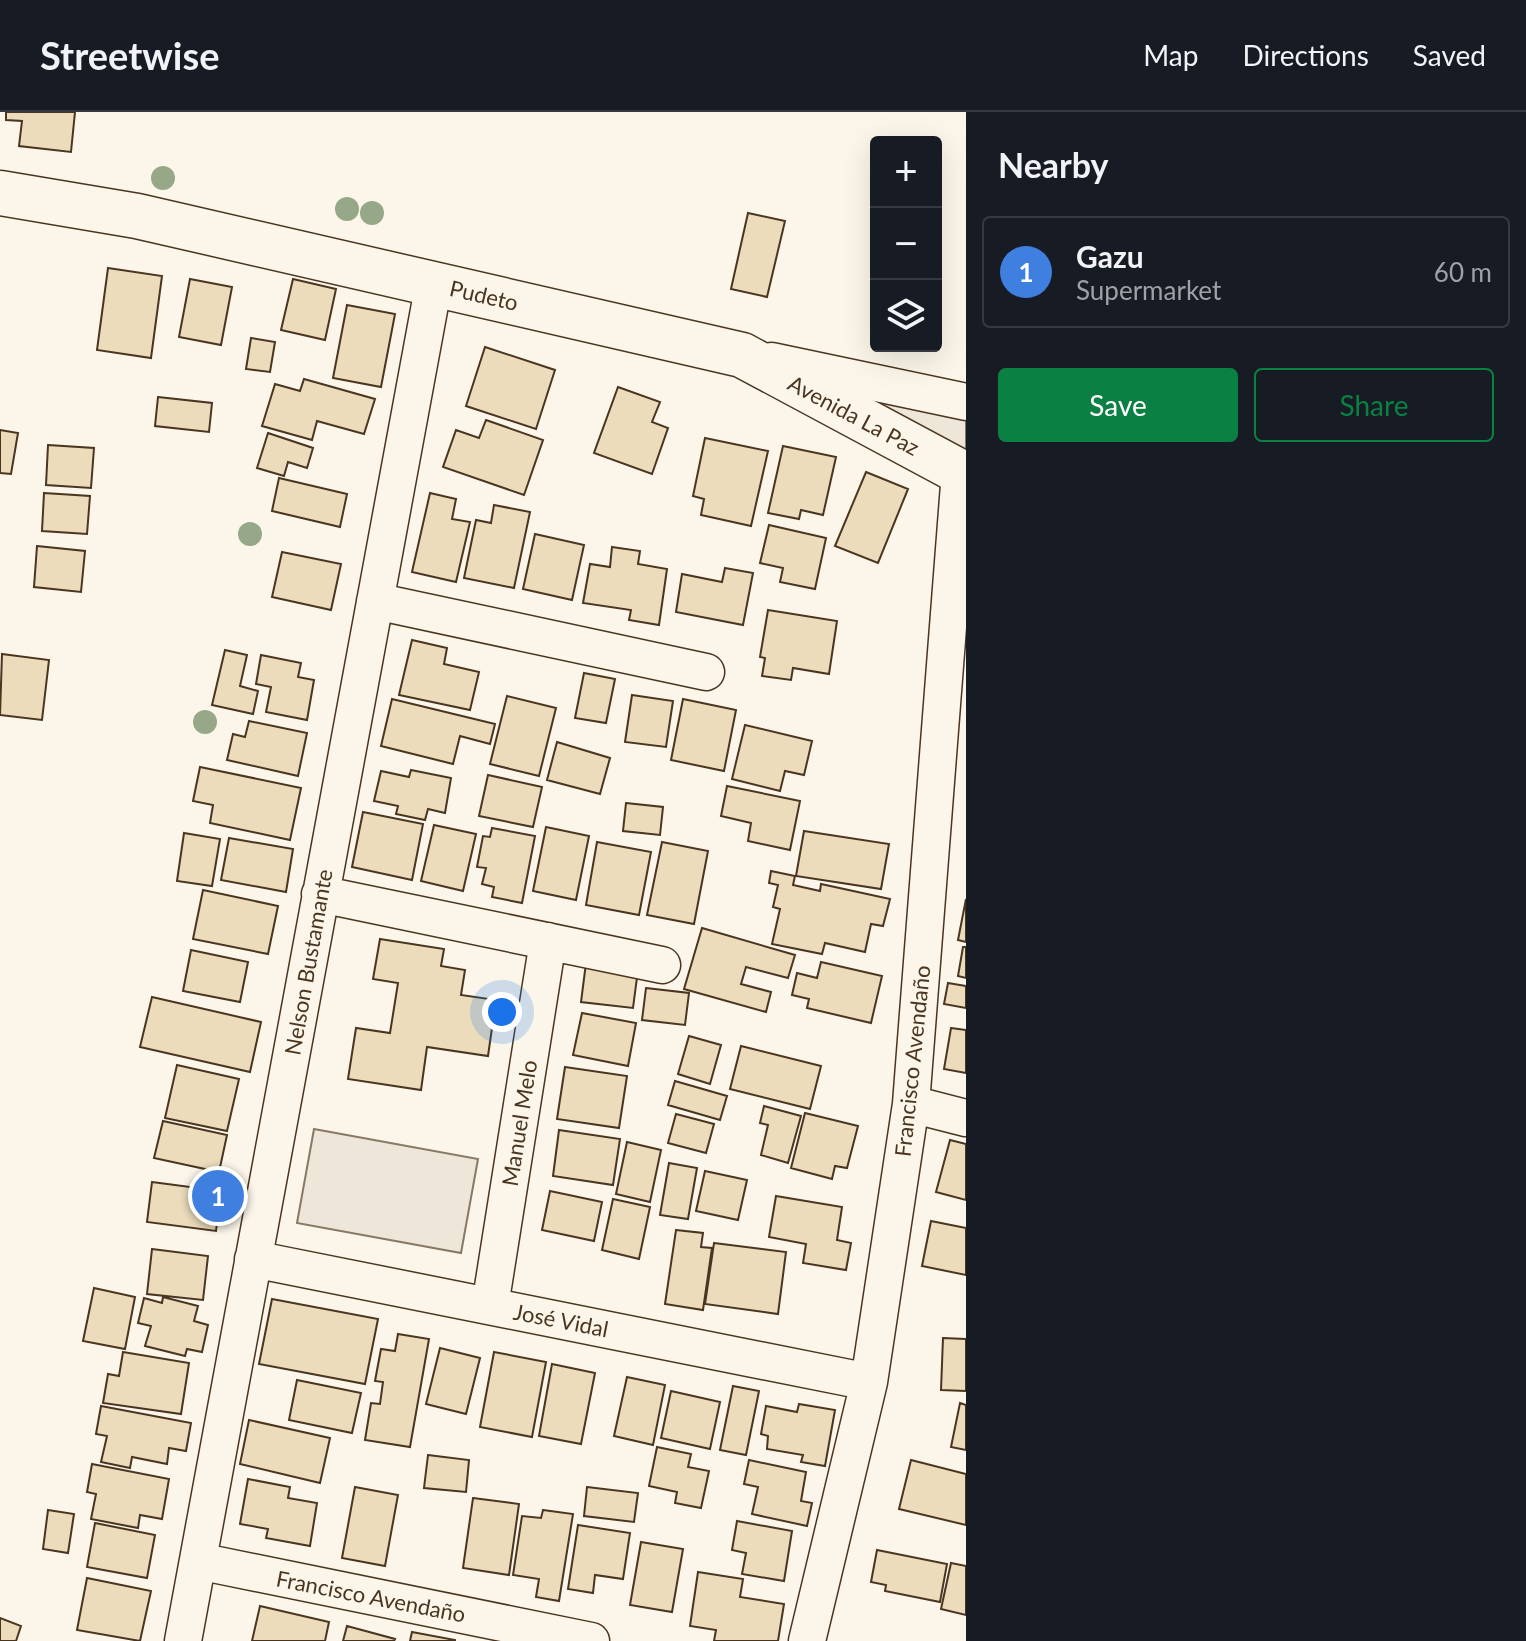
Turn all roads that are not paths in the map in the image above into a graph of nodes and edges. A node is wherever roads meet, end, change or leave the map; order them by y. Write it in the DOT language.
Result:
graph roads {
  1 [pos="0,193"];
  2 [pos="434,283"];
  3 [pos="742,355"];
  4 [pos="966,402"];
  5 [pos="963,474"];
  6 [pos="375,601"];
  7 [pos="706,672"];
  8 [pos="320,894"];
  9 [pos="548,941"];
  10 [pos="662,965"];
  11 [pos="911,1104"];
  12 [pos="966,1118"];
  13 [pos="253,1259"];
  14 [pos="490,1306"];
  15 [pos="869,1382"];
  16 [pos="198,1561"];
  17 [pos="183,1641"];
  18 [pos="591,1641"];
  19 [pos="807,1641"];
  1 -- 2 [label="street, Pudeto"];
  2 -- 3 [label="street, Pudeto"];
  2 -- 6 [label="street, Nelson Bustamante"];
  3 -- 4 [label="street, Pudeto"];
  3 -- 5 [label="street, Avenida La Paz"];
  5 -- 11 [label="street, Francisco Avendaño"];
  6 -- 7 [label="street"];
  6 -- 8 [label="street, Nelson Bustamante"];
  8 -- 9 [label="street"];
  8 -- 13 [label="street, Nelson Bustamante"];
  9 -- 10 [label="street"];
  9 -- 14 [label="street, Manuel Melo"];
  11 -- 12 [label="street"];
  11 -- 15 [label="street, Francisco Avendaño"];
  13 -- 14 [label="street, José Vidal"];
  13 -- 16 [label="street, Nelson Bustamante"];
  14 -- 15 [label="street, José Vidal"];
  15 -- 19 [label="street, Francisco Avendaño"];
  16 -- 17 [label="street, Nelson Bustamante"];
  16 -- 18 [label="street, Francisco Avendaño"];
}
